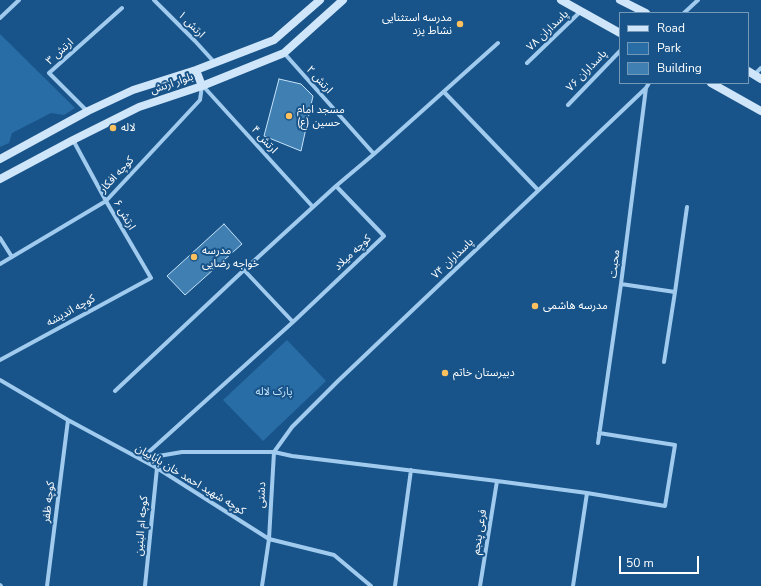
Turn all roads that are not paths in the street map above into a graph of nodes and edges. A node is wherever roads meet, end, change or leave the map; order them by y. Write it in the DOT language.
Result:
graph roads {
  1 [pos="19,0"];
  2 [pos="320,0"];
  3 [pos="343,0"];
  4 [pos="561,0"];
  5 [pos="620,0"];
  6 [pos="698,0"];
  7 [pos="157,1"];
  8 [pos="122,8"];
  9 [pos="581,11"];
  10 [pos="644,12"];
  11 [pos="685,12"];
  12 [pos="0,18"];
  13 [pos="619,32"];
  14 [pos="498,43"];
  15 [pos="619,52"];
  16 [pos="284,53"];
  17 [pos="215,63"];
  18 [pos="527,63"];
  19 [pos="761,68"];
  20 [pos="196,70"];
  21 [pos="754,75"];
  22 [pos="648,84"];
  23 [pos="713,84"];
  24 [pos="202,86"];
  25 [pos="646,88"];
  26 [pos="444,92"];
  27 [pos="568,105"];
  28 [pos="88,111"];
  29 [pos="761,111"];
  30 [pos="72,140"];
  31 [pos="374,154"];
  32 [pos="0,158"];
  33 [pos="0,180"];
  34 [pos="336,186"];
  35 [pos="538,190"];
  36 [pos="106,201"];
  37 [pos="313,206"];
  38 [pos="687,207"];
  39 [pos="0,238"];
  40 [pos="12,257"];
  41 [pos="0,264"];
  42 [pos="244,270"];
  43 [pos="151,278"];
  44 [pos="621,284"];
  45 [pos="675,292"];
  46 [pos="293,322"];
  47 [pos="0,360"];
  48 [pos="664,362"];
  49 [pos="0,380"];
  50 [pos="115,391"];
  51 [pos="68,420"];
  52 [pos="599,433"];
  53 [pos="598,442"];
  54 [pos="274,452"];
  55 [pos="141,459"];
  56 [pos="157,468"];
  57 [pos="411,470"];
  58 [pos="497,481"];
  59 [pos="587,494"];
  60 [pos="269,539"];
  61 [pos="47,586"];
  62 [pos="146,586"];
  63 [pos="262,586"];
  64 [pos="371,586"];
  65 [pos="395,586"];
  66 [pos="480,586"];
  67 [pos="573,586"];
  1 -- 12 [label="street"];
  2 -- 17 [label="street, بلوار ارتش"];
  3 -- 16 [label="street, بلوار ارتش"];
  4 -- 9 [label="street"];
  5 -- 10 [label="street"];
  6 -- 11 [label="street"];
  7 -- 17 [label="street, ارتش ۱"];
  8 -- 28 [label="street, ارتش ۳"];
  9 -- 13 [label="street"];
  9 -- 18 [label="street, پاسداران ۷۸"];
  14 -- 26 [label="street"];
  15 -- 27 [label="street, پاسداران ۷۶"];
  16 -- 24 [label="street, بلوار ارتش"];
  16 -- 31 [label="street, ارتش ۲"];
  17 -- 20 [label="street, بلوار ارتش"];
  19 -- 21 [label="street"];
  20 -- 24 [label="street"];
  20 -- 28 [label="street, بلوار ارتش"];
  22 -- 25 [label="street, پاسداران ۷۴"];
  23 -- 29 [label="street"];
  24 -- 30 [label="street, بلوار ارتش"];
  24 -- 36 [label="street, کوچه افکار"];
  24 -- 37 [label="street, ارتش ۴"];
  25 -- 35 [label="street, پاسداران ۷۴"];
  25 -- 44 [label="street, محبت"];
  26 -- 31 [label="street"];
  26 -- 35 [label="street"];
  28 -- 32 [label="street, بلوار ارتش"];
  30 -- 33 [label="street, بلوار ارتش"];
  30 -- 36 [label="street, ارتش ۶"];
  31 -- 34 [label="street"];
  34 -- 37 [label="street"];
  34 -- 46 [label="street, کوچه میلاد"];
  35 -- 54 [label="street, پاسداران ۷۴"];
  36 -- 40 [label="street, کوچه افکار"];
  36 -- 43 [label="street, ارتش ۶"];
  37 -- 42 [label="street"];
  38 -- 45 [label="street"];
  39 -- 40 [label="street"];
  40 -- 41 [label="street, کوچه افکار"];
  42 -- 46 [label="street"];
  42 -- 50 [label="street"];
  43 -- 47 [label="street, کوچه اندیشه"];
  44 -- 45 [label="street"];
  44 -- 52 [label="street, محبت"];
  45 -- 48 [label="street"];
  46 -- 55 [label="street, کوچه میلاد"];
  49 -- 51 [label="street, کوچه شهید احمد خان باباییان"];
  51 -- 55 [label="street, کوچه شهید احمد خان باباییان"];
  51 -- 61 [label="street, کوچه ظفر"];
  52 -- 53 [label="street, محبت"];
  52 -- 59 [label="street"];
  54 -- 55 [label="street"];
  54 -- 57 [label="street"];
  54 -- 60 [label="street, دشتی"];
  55 -- 56 [label="street, کوچه شهید احمد خان باباییان"];
  56 -- 60 [label="street, کوچه شهید احمد خان باباییان"];
  56 -- 62 [label="street, کوچه ام البنین"];
  57 -- 58 [label="street"];
  57 -- 65 [label="street"];
  58 -- 59 [label="street"];
  58 -- 66 [label="street, فرعی پنجم"];
  59 -- 67 [label="street"];
  60 -- 63 [label="street, دشتی"];
  60 -- 64 [label="street, کوچه شهید احمد خان باباییان"];
}
